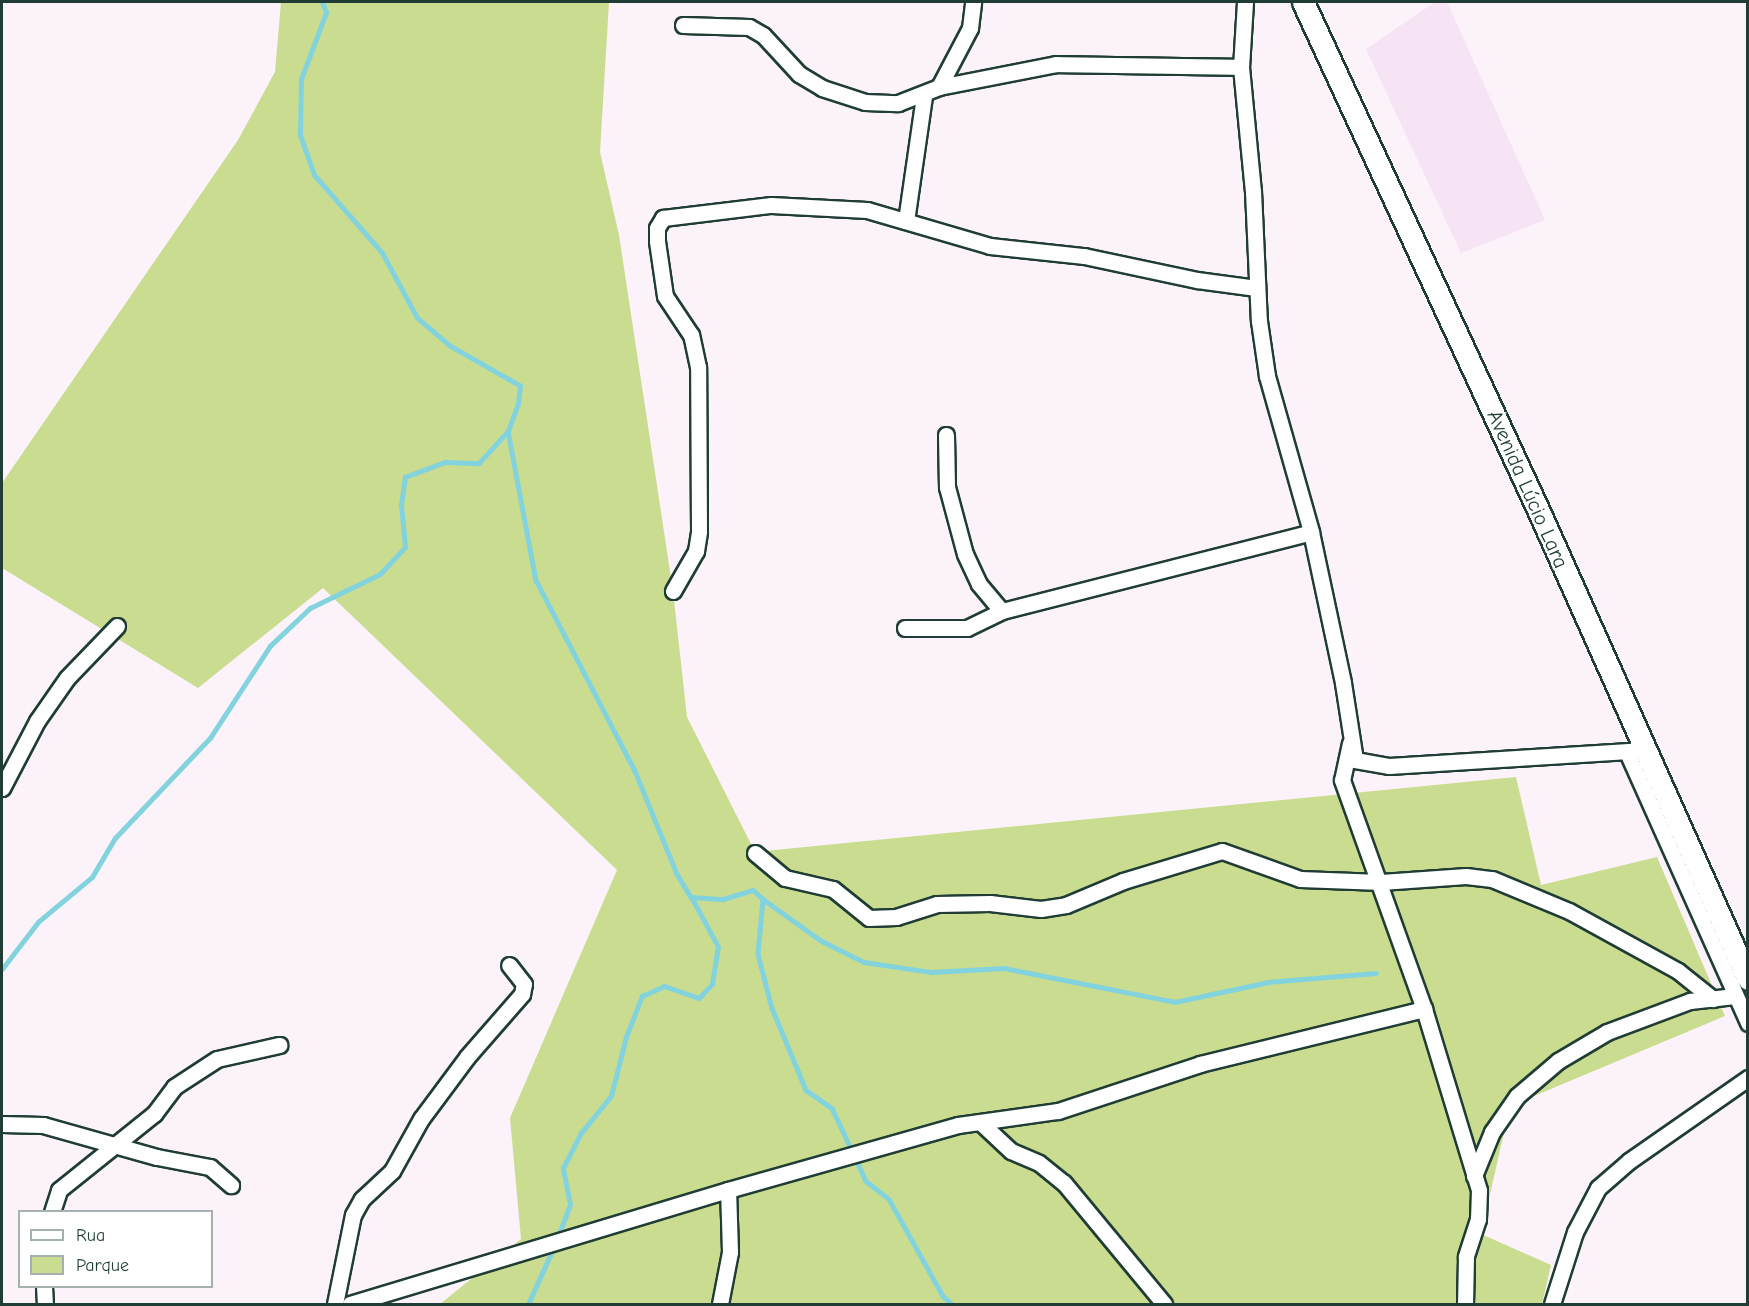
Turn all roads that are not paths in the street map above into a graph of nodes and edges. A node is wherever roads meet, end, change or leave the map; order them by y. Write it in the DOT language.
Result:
graph roads {
  1 [pos="973,2"];
  2 [pos="1245,2"];
  3 [pos="1303,2"];
  4 [pos="683,25"];
  5 [pos="1241,67"];
  6 [pos="939,87"];
  7 [pos="924,96"];
  8 [pos="906,221"];
  9 [pos="1256,288"];
  10 [pos="946,435"];
  11 [pos="1311,532"];
  12 [pos="673,591"];
  13 [pos="1002,611"];
  14 [pos="117,626"];
  15 [pos="905,628"];
  16 [pos="1350,743"];
  17 [pos="1636,751"];
  18 [pos="2,788"];
  19 [pos="755,853"];
  20 [pos="1381,882"];
  21 [pos="509,965"];
  22 [pos="1748,979"];
  23 [pos="1735,996"];
  24 [pos="1713,999"];
  25 [pos="1424,1009"];
  26 [pos="1748,1023"];
  27 [pos="279,1045"];
  28 [pos="1748,1078"];
  29 [pos="980,1122"];
  30 [pos="2,1124"];
  31 [pos="116,1146"];
  32 [pos="1474,1176"];
  33 [pos="231,1185"];
  34 [pos="728,1190"];
  35 [pos="53,1210"];
  36 [pos="44,1288"];
  37 [pos="45,1305"];
  38 [pos="335,1305"];
  39 [pos="350,1305"];
  40 [pos="720,1305"];
  41 [pos="1164,1305"];
  42 [pos="1465,1305"];
  43 [pos="1552,1305"];
  1 -- 6 [label="street"];
  2 -- 5 [label="street"];
  3 -- 17 [label="main road, Avenida Lúcio Lara"];
  4 -- 7 [label="street"];
  5 -- 6 [label="street"];
  5 -- 9 [label="street"];
  6 -- 7 [label="street"];
  7 -- 8 [label="street"];
  8 -- 9 [label="street"];
  8 -- 12 [label="street"];
  9 -- 11 [label="street"];
  10 -- 13 [label="street"];
  11 -- 13 [label="street"];
  11 -- 16 [label="street"];
  13 -- 15 [label="street"];
  14 -- 18 [label="street"];
  16 -- 17 [label="street"];
  16 -- 20 [label="street"];
  17 -- 22 [label="main road, Avenida Lúcio Lara"];
  17 -- 23 [label="street"];
  19 -- 20 [label="street"];
  20 -- 24 [label="street"];
  20 -- 25 [label="street"];
  21 -- 38 [label="street"];
  23 -- 24 [label="street"];
  23 -- 26 [label="street"];
  24 -- 32 [label="street"];
  25 -- 29 [label="street"];
  25 -- 32 [label="street"];
  27 -- 31 [label="street"];
  28 -- 43 [label="street"];
  29 -- 34 [label="street"];
  29 -- 41 [label="street"];
  30 -- 31 [label="street"];
  31 -- 33 [label="street"];
  31 -- 35 [label="street"];
  32 -- 42 [label="street"];
  34 -- 39 [label="street"];
  34 -- 40 [label="street"];
  36 -- 37 [label="street"];
}
